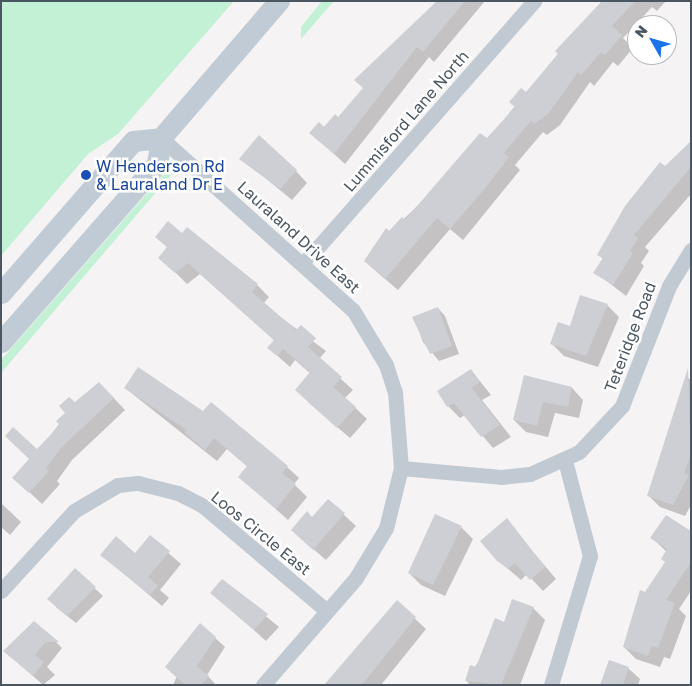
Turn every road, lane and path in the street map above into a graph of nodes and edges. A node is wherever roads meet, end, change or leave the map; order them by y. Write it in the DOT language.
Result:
graph roads {
  1 [pos="279,1"];
  2 [pos="534,1"];
  3 [pos="161,138"];
  4 [pos="691,250"];
  5 [pos="304,264"];
  6 [pos="1,293"];
  7 [pos="1,342"];
  8 [pos="565,461"];
  9 [pos="401,468"];
  10 [pos="1,591"];
  11 [pos="327,611"];
  12 [pos="263,685"];
  13 [pos="551,685"];
  1 -- 3 [label="main road"];
  2 -- 5 [label="street, Lummisford Lane North"];
  3 -- 5 [label="street, Lauraland Drive East"];
  3 -- 6 [label="main road"];
  3 -- 7 [label="main road"];
  4 -- 8 [label="street, Teteridge Road"];
  5 -- 9 [label="street, Lauraland Drive East"];
  8 -- 9 [label="street, Teteridge Road"];
  8 -- 13 [label="street"];
  9 -- 11 [label="street, Lauraland Drive East"];
  10 -- 11 [label="street, Loos Circle East"];
  11 -- 12 [label="street, Lauraland Drive East"];
}
